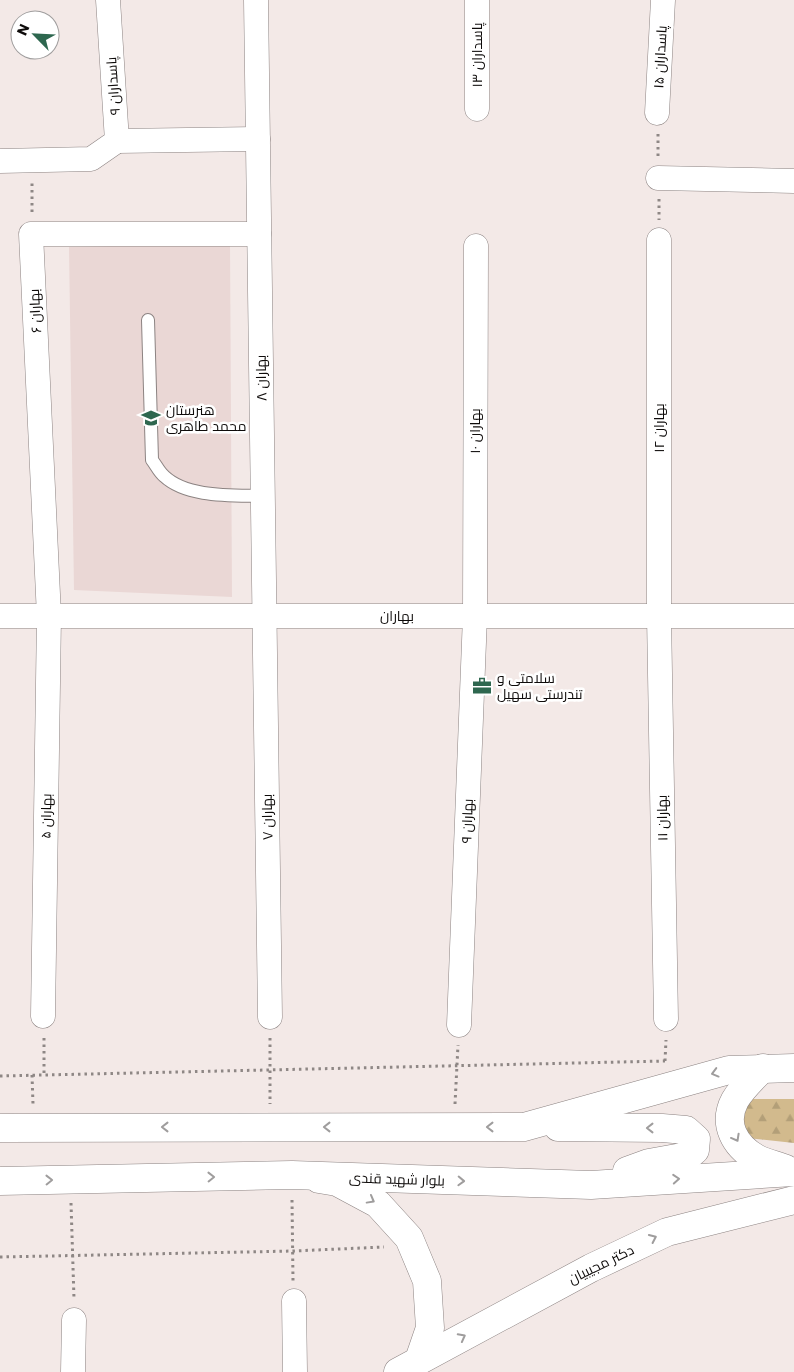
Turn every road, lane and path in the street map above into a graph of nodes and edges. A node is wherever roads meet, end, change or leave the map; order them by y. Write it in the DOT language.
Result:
graph roads {
  1 [pos="108,0"];
  2 [pos="256,0"];
  3 [pos="477,0"];
  4 [pos="663,0"];
  5 [pos="477,109"];
  6 [pos="657,113"];
  7 [pos="258,140"];
  8 [pos="117,141"];
  9 [pos="33,160"];
  10 [pos="0,162"];
  11 [pos="658,178"];
  12 [pos="794,181"];
  13 [pos="31,234"];
  14 [pos="259,234"];
  15 [pos="659,240"];
  16 [pos="476,246"];
  17 [pos="148,320"];
  18 [pos="263,496"];
  19 [pos="0,616"];
  20 [pos="50,616"];
  21 [pos="264,616"];
  22 [pos="474,616"];
  23 [pos="659,616"];
  24 [pos="794,616"];
  25 [pos="43,1016"];
  26 [pos="270,1017"];
  27 [pos="666,1019"];
  28 [pos="459,1025"];
  29 [pos="457,1065"];
  30 [pos="763,1068"];
  31 [pos="794,1068"];
  32 [pos="270,1069"];
  33 [pos="665,1074"];
  34 [pos="32,1075"];
  35 [pos="44,1075"];
  36 [pos="0,1076"];
  37 [pos="34,1127"];
  38 [pos="270,1127"];
  39 [pos="454,1127"];
  40 [pos="524,1127"];
  41 [pos="0,1128"];
  42 [pos="794,1172"];
  43 [pos="292,1176"];
  44 [pos="70,1180"];
  45 [pos="0,1181"];
  46 [pos="591,1185"];
  47 [pos="794,1200"];
  48 [pos="412,1246"];
  49 [pos="293,1251"];
  50 [pos="72,1256"];
  51 [pos="0,1257"];
  52 [pos="294,1301"];
  53 [pos="74,1320"];
  54 [pos="409,1366"];
  55 [pos="74,1372"];
  56 [pos="295,1372"];
  1 -- 8 [label="street, پاسداران ۹"];
  2 -- 7 [label="street, بهاران ۸"];
  3 -- 5 [label="street, پاسداران ۱۳"];
  4 -- 6 [label="street, پاسداران ۱۵"];
  6 -- 11 [label="path"];
  7 -- 8 [label="street"];
  7 -- 14 [label="street, بهاران ۸"];
  8 -- 9 [label="street"];
  9 -- 10 [label="street"];
  9 -- 13 [label="path"];
  11 -- 12 [label="street"];
  11 -- 15 [label="path"];
  13 -- 14 [label="street"];
  13 -- 20 [label="street, بهاران ۶"];
  14 -- 18 [label="street, بهاران ۸"];
  15 -- 23 [label="street, بهاران ۱۲"];
  16 -- 22 [label="street, بهاران ۱۰"];
  17 -- 18 [label="lane"];
  18 -- 21 [label="street, بهاران ۸"];
  19 -- 20 [label="street, بهاران"];
  20 -- 21 [label="street, بهاران"];
  20 -- 25 [label="street, بهاران ۵"];
  21 -- 22 [label="street, بهاران"];
  21 -- 26 [label="street, بهاران ۷"];
  22 -- 23 [label="street, بهاران"];
  22 -- 28 [label="street, بهاران ۹"];
  23 -- 24 [label="street, بهاران"];
  23 -- 27 [label="street, بهاران ۱۱"];
  25 -- 35 [label="path"];
  26 -- 32 [label="path"];
  27 -- 33 [label="path"];
  28 -- 29 [label="path"];
  29 -- 32 [label="path"];
  29 -- 33 [label="path"];
  29 -- 39 [label="path"];
  30 -- 31 [label="main road"];
  30 -- 33 [label="main road, one-way"];
  30 -- 42 [label="main road, one-way"];
  32 -- 35 [label="path"];
  32 -- 38 [label="path"];
  33 -- 40 [label="main road"];
  34 -- 35 [label="path"];
  34 -- 36 [label="path"];
  34 -- 37 [label="path"];
  38 -- 37 [label="main road, one-way"];
  37 -- 41 [label="main road"];
  39 -- 38 [label="main road, one-way"];
  40 -- 39 [label="main road, one-way"];
  46 -- 40 [label="main road, one-way"];
  46 -- 42 [label="main road, بلوار شهید قندی, one-way"];
  44 -- 43 [label="main road, بلوار شهید قندی, one-way"];
  43 -- 46 [label="main road, بلوار شهید قندی, one-way"];
  43 -- 48 [label="main road, دکتر مجیبیان, one-way"];
  43 -- 49 [label="path"];
  45 -- 44 [label="main road, بلوار شهید قندی, one-way"];
  44 -- 50 [label="path"];
  54 -- 47 [label="main road, دکتر مجیبیان, one-way"];
  48 -- 49 [label="path"];
  48 -- 54 [label="main road, دکتر مجیبیان"];
  49 -- 50 [label="path"];
  49 -- 52 [label="path"];
  50 -- 51 [label="path"];
  50 -- 53 [label="path"];
  52 -- 56 [label="street"];
  53 -- 55 [label="street"];
}
